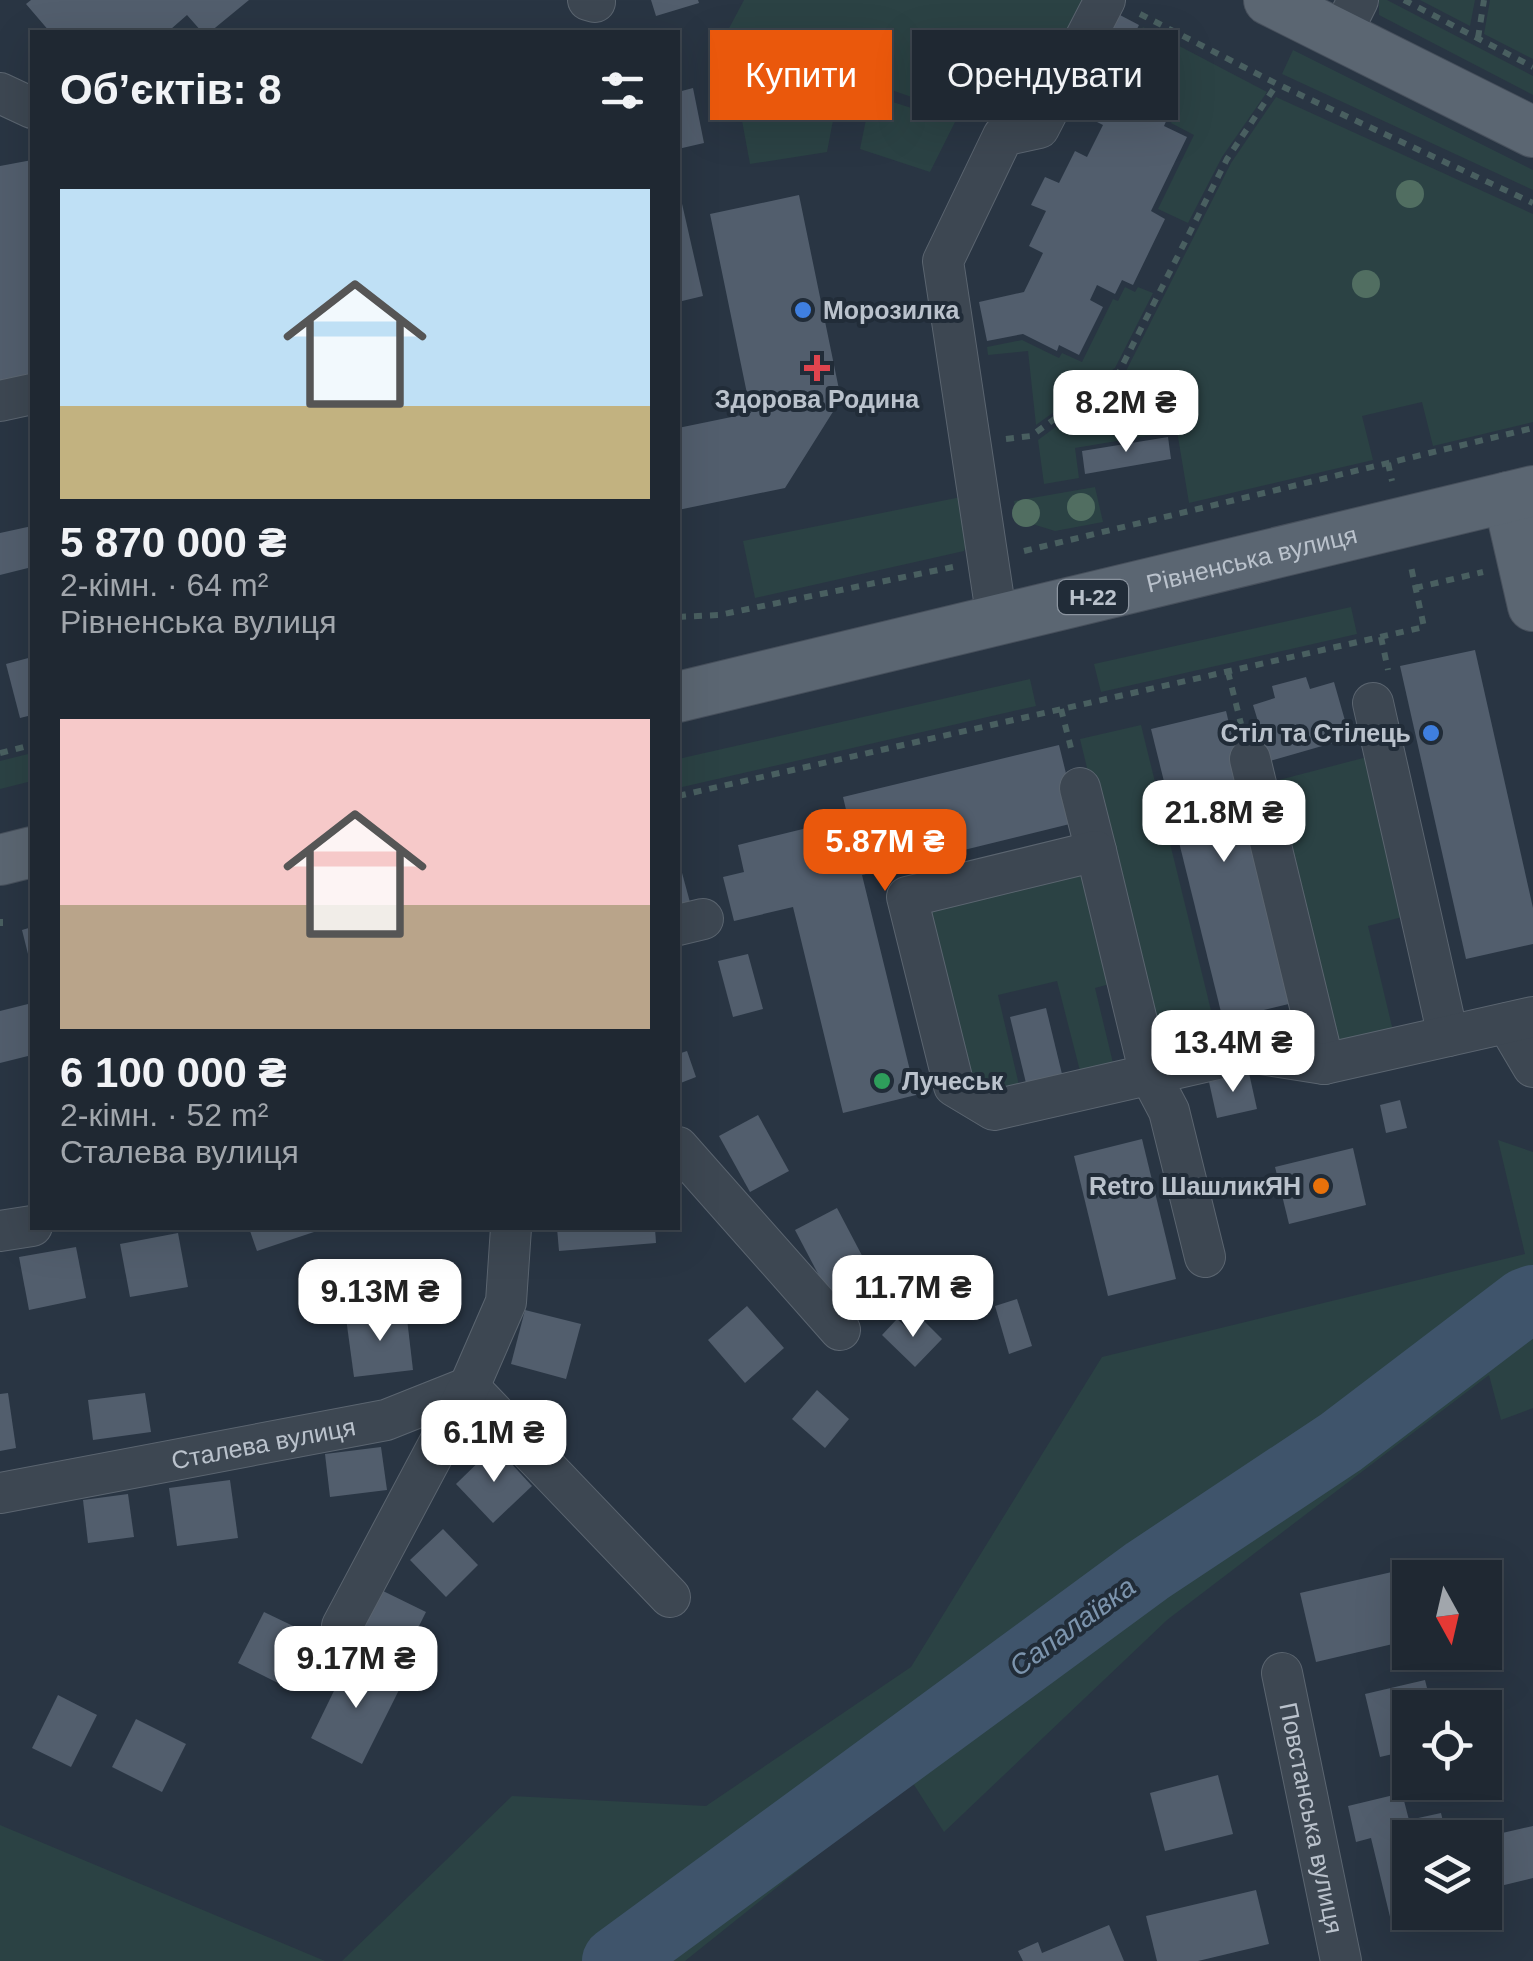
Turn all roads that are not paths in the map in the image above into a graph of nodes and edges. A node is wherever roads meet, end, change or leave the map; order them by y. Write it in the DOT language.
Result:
graph roads {
  1 [pos="1268,0"];
  2 [pos="1117,4"];
  3 [pos="1349,18"];
  4 [pos="0,93"];
  5 [pos="30,107"];
  6 [pos="1533,132"];
  7 [pos="30,394"];
  8 [pos="0,401"];
  9 [pos="1520,494"];
  10 [pos="1529,584"];
  11 [pos="997,620"];
  12 [pos="680,696"];
  13 [pos="1373,703"];
  14 [pos="1250,759"];
  15 [pos="1080,788"];
  16 [pos="1096,851"];
  17 [pos="30,852"];
  18 [pos="0,860"];
  19 [pos="1520,1020"];
  20 [pos="1448,1036"];
  21 [pos="1324,1064"];
  22 [pos="1533,1067"];
  23 [pos="1150,1074"];
  24 [pos="680,1149"];
  25 [pos="30,1226"];
  26 [pos="511,1230"];
  27 [pos="0,1231"];
  28 [pos="1205,1257"];
  29 [pos="840,1330"];
  30 [pos="468,1387"];
  31 [pos="0,1492"];
  32 [pos="670,1597"];
  33 [pos="342,1626"];
  34 [pos="1282,1673"];
  35 [pos="1341,1961"];
  1 -- 3 [label="main road"];
  2 -- 11 [label="street"];
  3 -- 6 [label="main road"];
  4 -- 5 [label="street"];
  7 -- 8 [label="street"];
  9 -- 10 [label="main road"];
  9 -- 11 [label="main road, Рівненська вулиця / Н-22"];
  11 -- 12 [label="main road, Рівненська вулиця / Н-22"];
  13 -- 20 [label="street"];
  14 -- 21 [label="street"];
  15 -- 16 [label="street"];
  16 -- 23 [label="street"];
  16 -- 23 [label="street"];
  17 -- 18 [label="main road"];
  19 -- 20 [label="street"];
  19 -- 22 [label="street"];
  20 -- 21 [label="street"];
  21 -- 23 [label="street"];
  23 -- 28 [label="street"];
  24 -- 29 [label="street"];
  25 -- 27 [label="street"];
  26 -- 30 [label="street"];
  30 -- 31 [label="street, Сталева вулиця"];
  30 -- 32 [label="street"];
  30 -- 33 [label="street"];
  34 -- 35 [label="street, Повстанська вулиця"];
}
